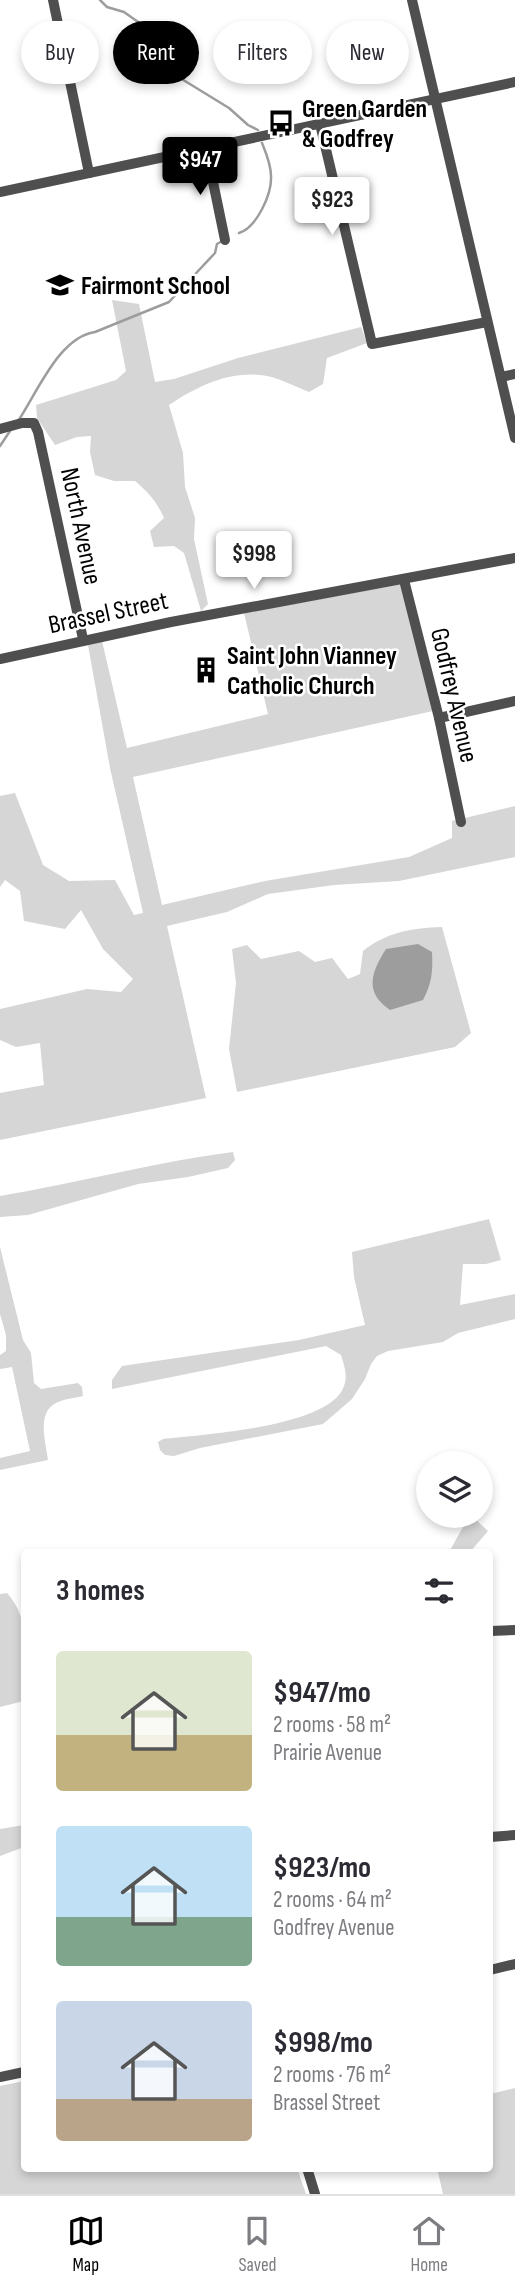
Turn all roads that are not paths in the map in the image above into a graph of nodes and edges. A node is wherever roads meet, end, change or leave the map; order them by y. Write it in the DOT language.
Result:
graph roads {
  1 [pos="53,0"];
  2 [pos="412,0"];
  3 [pos="515,82"];
  4 [pos="435,100"];
  5 [pos="320,124"];
  6 [pos="206,148"];
  7 [pos="89,173"];
  8 [pos="0,192"];
  9 [pos="225,240"];
  10 [pos="487,322"];
  11 [pos="515,374"];
  12 [pos="500,377"];
  13 [pos="0,429"];
  14 [pos="515,438"];
  15 [pos="515,558"];
  16 [pos="404,580"];
  17 [pos="83,639"];
  18 [pos="0,659"];
  19 [pos="515,701"];
  20 [pos="439,718"];
  21 [pos="461,822"];
  22 [pos="515,1630"];
  23 [pos="493,1631"];
  24 [pos="515,1835"];
  25 [pos="493,1837"];
  26 [pos="515,1964"];
  27 [pos="493,1969"];
  28 [pos="21,2073"];
  29 [pos="0,2077"];
  30 [pos="308,2172"];
  31 [pos="315,2194"];
  1 -- 7 [label="street"];
  2 -- 4 [label="street"];
  3 -- 4 [label="street"];
  4 -- 5 [label="street"];
  4 -- 10 [label="street"];
  5 -- 6 [label="street"];
  5 -- 10 [label="street"];
  6 -- 7 [label="street"];
  6 -- 9 [label="street"];
  7 -- 8 [label="street"];
  10 -- 12 [label="street"];
  11 -- 12 [label="street"];
  12 -- 14 [label="street"];
  13 -- 17 [label="street, North Avenue"];
  15 -- 16 [label="street, Brassel Street"];
  16 -- 17 [label="street, Brassel Street"];
  16 -- 20 [label="street, Godfrey Avenue"];
  17 -- 18 [label="street, Brassel Street"];
  19 -- 20 [label="street"];
  20 -- 21 [label="street, Godfrey Avenue"];
  22 -- 23 [label="street"];
  24 -- 25 [label="street"];
  26 -- 27 [label="street"];
  28 -- 29 [label="street"];
  30 -- 31 [label="street"];
}
